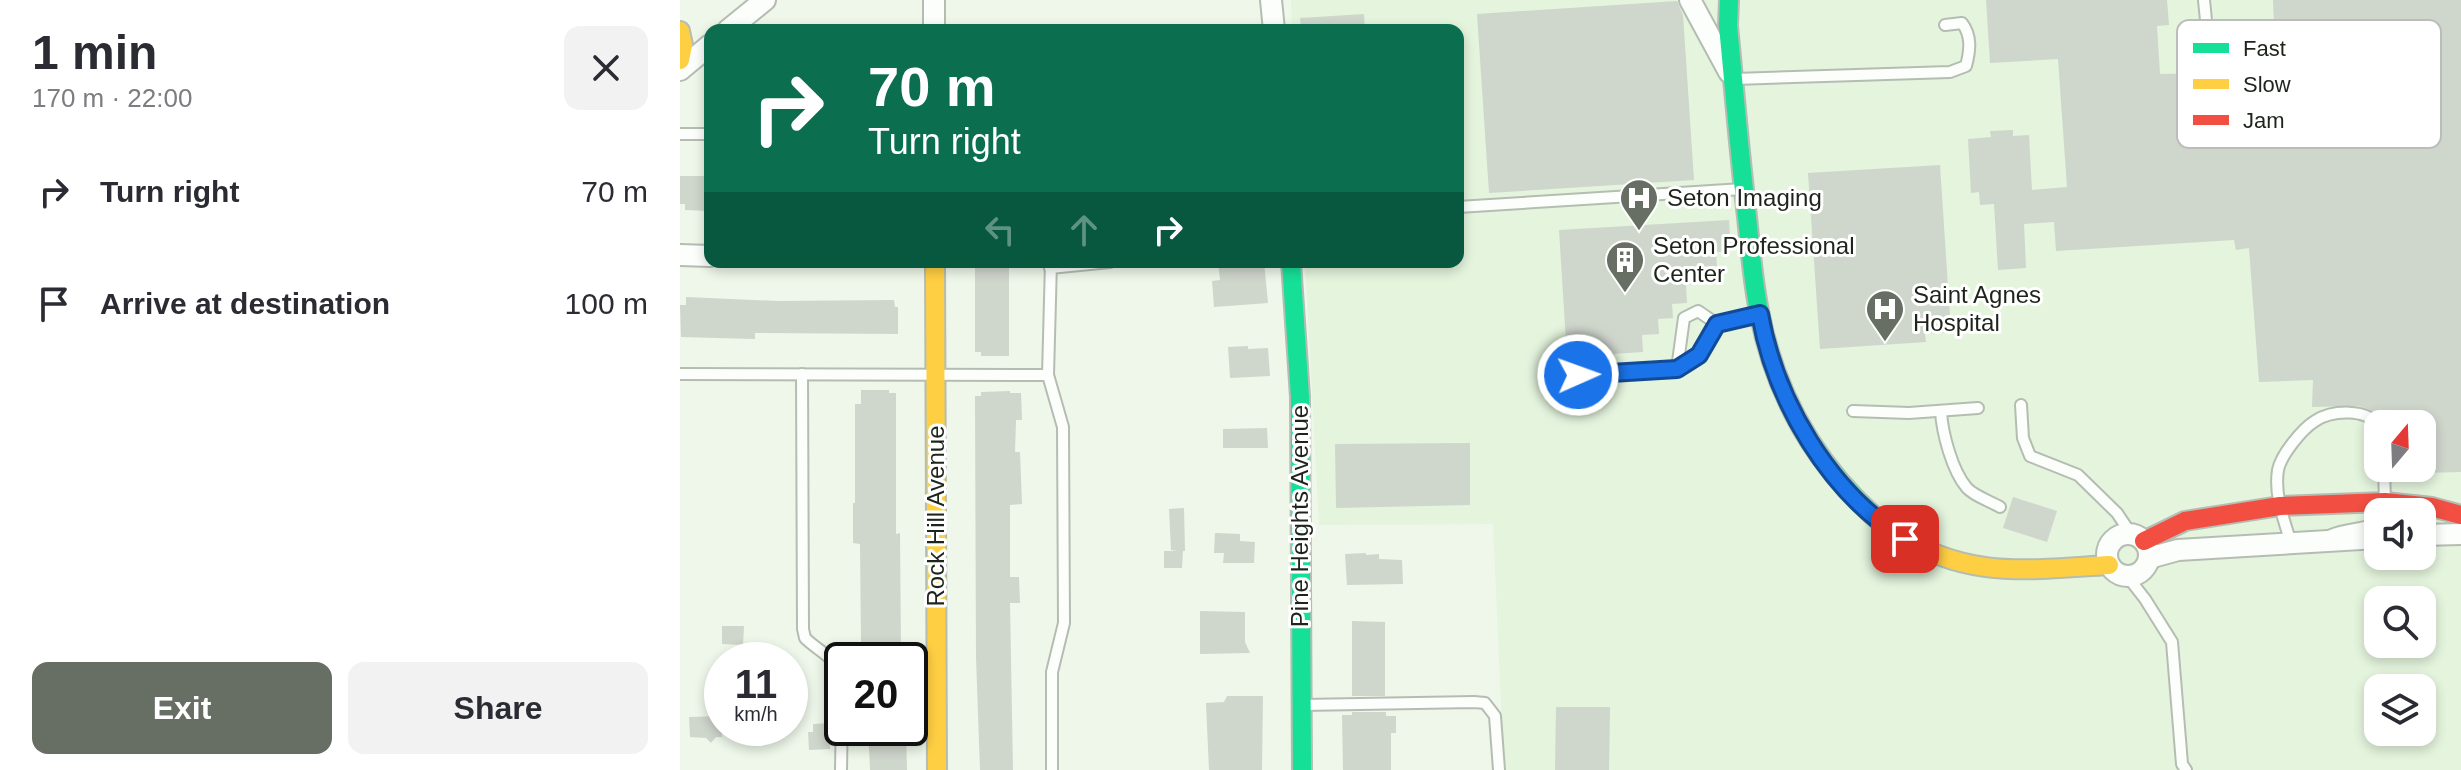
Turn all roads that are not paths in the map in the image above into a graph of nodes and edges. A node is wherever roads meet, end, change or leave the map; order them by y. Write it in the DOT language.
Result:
graph roads {
  1 [pos="765,0"];
  2 [pos="934,0"];
  3 [pos="1271,0"];
  4 [pos="1690,0"];
  5 [pos="1729,0"];
  6 [pos="2204,0"];
  7 [pos="2206,20"];
  8 [pos="735,24"];
  9 [pos="934,24"];
  10 [pos="1273,24"];
  11 [pos="1945,25"];
  12 [pos="680,31"];
  13 [pos="704,50"];
  14 [pos="680,60"];
  15 [pos="680,70"];
  16 [pos="1733,79"];
  17 [pos="680,134"];
  18 [pos="704,134"];
  19 [pos="1743,189"];
  20 [pos="1464,207"];
  21 [pos="680,255"];
  22 [pos="704,256"];
  23 [pos="935,268"];
  24 [pos="1050,268"];
  25 [pos="1291,268"];
  26 [pos="1760,314"];
  27 [pos="1717,324"];
  28 [pos="1677,369"];
  29 [pos="680,374"];
  30 [pos="802,374"];
  31 [pos="1048,375"];
  32 [pos="1578,375"];
  33 [pos="935,376"];
  34 [pos="2021,405"];
  35 [pos="1978,408"];
  36 [pos="1853,411"];
  37 [pos="1941,411"];
  38 [pos="2364,415"];
  39 [pos="2280,506"];
  40 [pos="2000,507"];
  41 [pos="2364,507"];
  42 [pos="2436,508"];
  43 [pos="2461,515"];
  44 [pos="2364,526"];
  45 [pos="2461,534"];
  46 [pos="2436,535"];
  47 [pos="2364,539"];
  48 [pos="2315,542"];
  49 [pos="2291,543"];
  50 [pos="2141,545"];
  51 [pos="2109,565"];
  52 [pos="2127,576"];
  53 [pos="824,652"];
  54 [pos="1301,705"];
  55 [pos="841,746"];
  56 [pos="841,770"];
  57 [pos="937,770"];
  58 [pos="1052,770"];
  59 [pos="1302,770"];
  60 [pos="1499,770"];
  61 [pos="2186,770"];
  1 -- 8 [label="street"];
  2 -- 9 [label="street"];
  3 -- 10 [label="street"];
  4 -- 16 [label="street"];
  5 -- 16 [label="street"];
  6 -- 7 [label="lane"];
  11 -- 16 [label="lane"];
  12 -- 14 [label="street"];
  13 -- 15 [label="street"];
  16 -- 19 [label="street"];
  17 -- 18 [label="lane"];
  19 -- 20 [label="lane"];
  19 -- 26 [label="street"];
  21 -- 22 [label="street"];
  23 -- 33 [label="street, Rock Hill Avenue"];
  24 -- 31 [label="lane"];
  25 -- 54 [label="street, Pine Heights Avenue"];
  26 -- 27 [label="lane"];
  26 -- 51 [label="street"];
  27 -- 28 [label="lane"];
  27 -- 28 [label="lane"];
  28 -- 32 [label="lane"];
  29 -- 30 [label="lane"];
  30 -- 33 [label="lane"];
  30 -- 53 [label="lane"];
  31 -- 33 [label="lane"];
  31 -- 58 [label="lane"];
  33 -- 57 [label="street, Rock Hill Avenue"];
  34 -- 50 [label="lane"];
  35 -- 37 [label="lane"];
  36 -- 37 [label="lane"];
  37 -- 40 [label="lane"];
  38 -- 39 [label="lane"];
  39 -- 41 [label="street"];
  39 -- 49 [label="lane"];
  39 -- 50 [label="street"];
  42 -- 43 [label="street"];
  44 -- 48 [label="lane"];
  45 -- 46 [label="street"];
  47 -- 48 [label="street"];
  48 -- 49 [label="street"];
  49 -- 50 [label="street"];
  50 -- 51 [label="street"];
  50 -- 52 [label="street"];
  51 -- 52 [label="street"];
  52 -- 61 [label="lane"];
  54 -- 59 [label="street, Pine Heights Avenue"];
  54 -- 60 [label="lane"];
  55 -- 56 [label="lane"];
}
